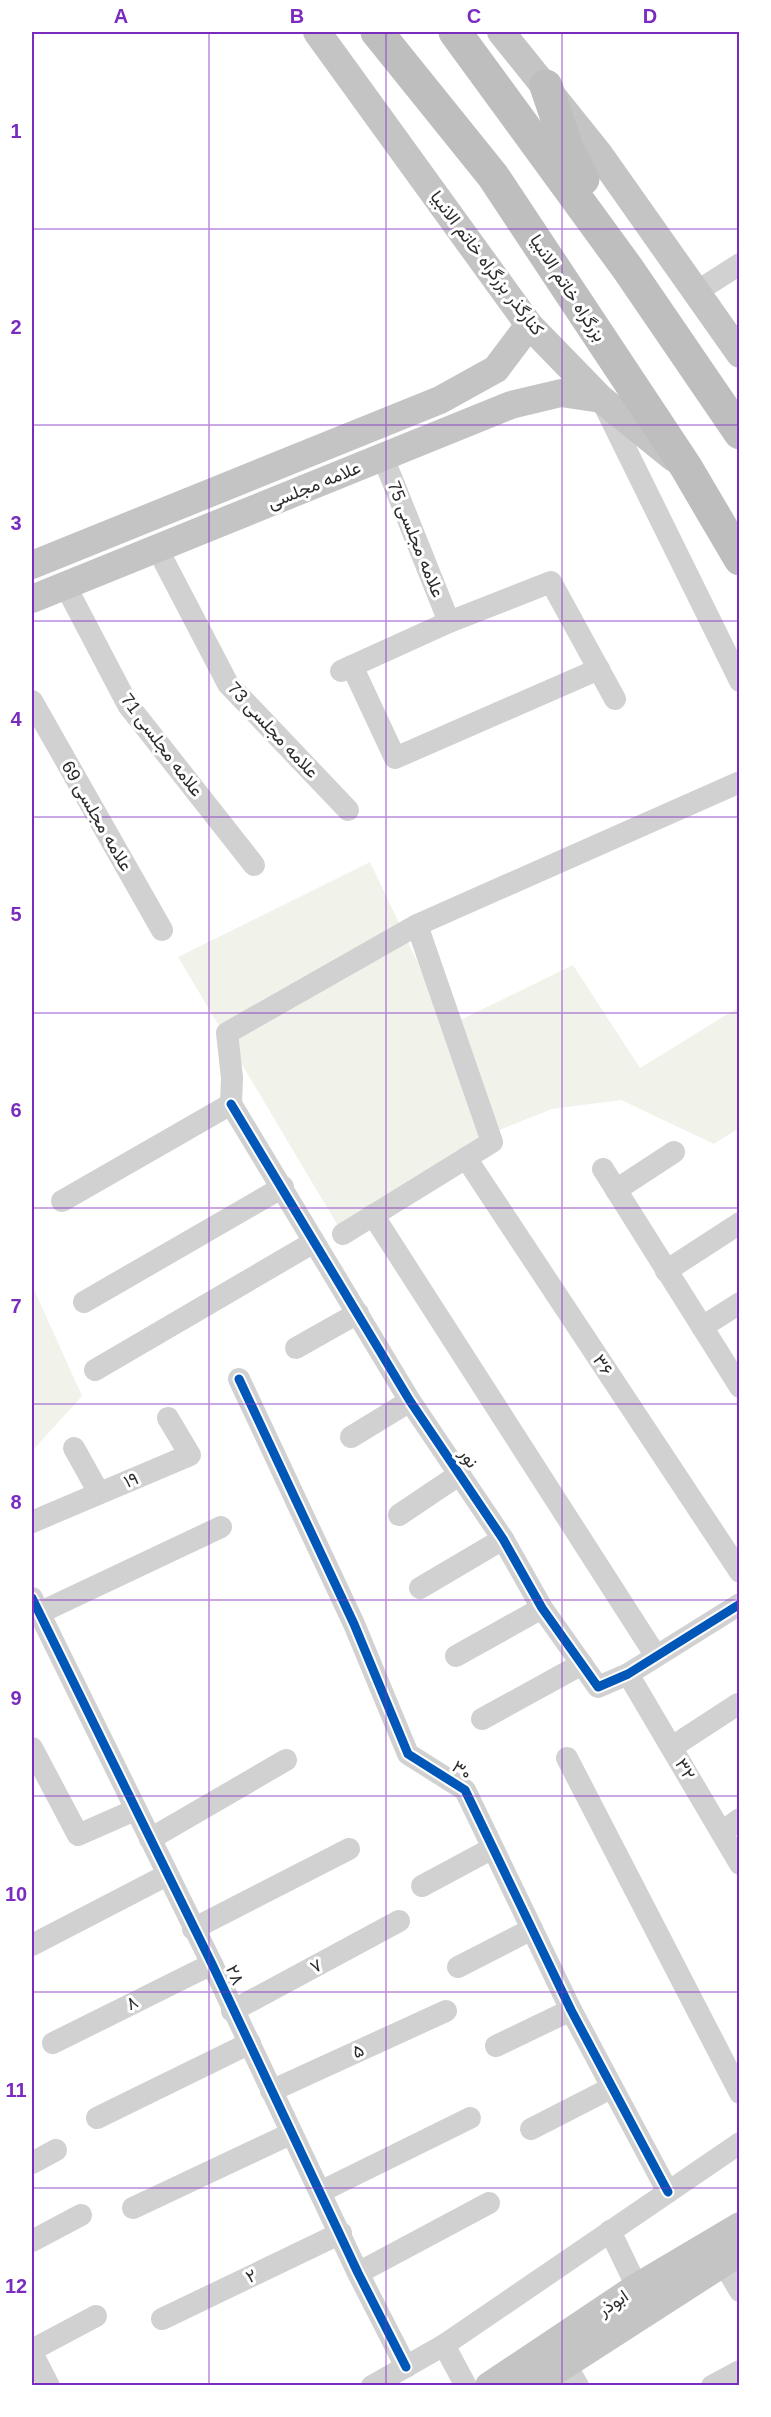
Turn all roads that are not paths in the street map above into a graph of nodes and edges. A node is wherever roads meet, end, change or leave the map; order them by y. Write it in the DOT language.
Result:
graph roads {
  1 [pos="317,32"];
  2 [pos="377,32"];
  3 [pos="454,32"];
  4 [pos="506,33"];
  5 [pos="546,86"];
  6 [pos="740,264"];
  7 [pos="628,269"];
  8 [pos="696,292"];
  9 [pos="529,325"];
  10 [pos="740,354"];
  11 [pos="601,399"];
  12 [pos="418,409"];
  13 [pos="740,433"];
  14 [pos="429,438"];
  15 [pos="383,457"];
  16 [pos="686,467"];
  17 [pos="157,548"];
  18 [pos="740,559"];
  19 [pos="32,565"];
  20 [pos="65,585"];
  21 [pos="32,599"];
  22 [pos="449,622"];
  23 [pos="599,669"];
  24 [pos="740,681"];
  25 [pos="615,699"];
  26 [pos="32,701"];
  27 [pos="740,782"];
  28 [pos="348,810"];
  29 [pos="254,865"];
  30 [pos="417,925"];
  31 [pos="162,930"];
  32 [pos="231,1104"];
  33 [pos="674,1152"];
  34 [pos="466,1158"];
  35 [pos="603,1170"];
  36 [pos="283,1187"];
  37 [pos="616,1190"];
  38 [pos="62,1201"];
  39 [pos="373,1215"];
  40 [pos="740,1223"];
  41 [pos="343,1234"];
  42 [pos="314,1242"];
  43 [pos="666,1270"];
  44 [pos="84,1302"];
  45 [pos="740,1303"];
  46 [pos="357,1313"];
  47 [pos="702,1327"];
  48 [pos="296,1348"];
  49 [pos="95,1370"];
  50 [pos="239,1379"];
  51 [pos="740,1387"];
  52 [pos="410,1401"];
  53 [pos="168,1418"];
  54 [pos="351,1437"];
  55 [pos="74,1448"];
  56 [pos="460,1474"];
  57 [pos="99,1493"];
  58 [pos="399,1515"];
  59 [pos="32,1522"];
  60 [pos="221,1527"];
  61 [pos="503,1539"];
  62 [pos="740,1572"];
  63 [pos="420,1588"];
  64 [pos="740,1604"];
  65 [pos="35,1605"];
  66 [pos="542,1608"];
  67 [pos="456,1656"];
  68 [pos="656,1656"];
  69 [pos="582,1664"];
  70 [pos="628,1674"];
  71 [pos="738,1704"];
  72 [pos="482,1719"];
  73 [pos="672,1747"];
  74 [pos="32,1748"];
  75 [pos="567,1758"];
  76 [pos="286,1760"];
  77 [pos="135,1810"];
  78 [pos="731,1825"];
  79 [pos="150,1839"];
  80 [pos="349,1849"];
  81 [pos="491,1849"];
  82 [pos="740,1864"];
  83 [pos="167,1875"];
  84 [pos="422,1886"];
  85 [pos="399,1921"];
  86 [pos="193,1929"];
  87 [pos="532,1929"];
  88 [pos="32,1945"];
  89 [pos="212,1964"];
  90 [pos="459,1966"];
  91 [pos="571,2010"];
  92 [pos="232,2011"];
  93 [pos="446,2011"];
  94 [pos="53,2043"];
  95 [pos="250,2043"];
  96 [pos="496,2046"];
  97 [pos="611,2088"];
  98 [pos="271,2091"];
  99 [pos="740,2093"];
  100 [pos="97,2118"];
  101 [pos="470,2118"];
  102 [pos="531,2129"];
  103 [pos="290,2134"];
  104 [pos="740,2143"];
  105 [pos="56,2150"];
  106 [pos="32,2163"];
  107 [pos="320,2192"];
  108 [pos="668,2192"];
  109 [pos="489,2203"];
  110 [pos="133,2208"];
  111 [pos="81,2215"];
  112 [pos="740,2226"];
  113 [pos="610,2231"];
  114 [pos="341,2233"];
  115 [pos="32,2241"];
  116 [pos="731,2257"];
  117 [pos="358,2273"];
  118 [pos="637,2287"];
  119 [pos="740,2291"];
  120 [pos="96,2316"];
  121 [pos="162,2319"];
  122 [pos="444,2346"];
  123 [pos="32,2352"];
  124 [pos="406,2367"];
  125 [pos="740,2371"];
  126 [pos="572,2374"];
  127 [pos="49,2385"];
  128 [pos="372,2385"];
  129 [pos="466,2385"];
  130 [pos="489,2385"];
  131 [pos="532,2385"];
  132 [pos="712,2385"];
  1 -- 9 [label="main road, کنارگذر بزرگراه خاتم الانبیا"];
  2 -- 16 [label="highway, بزرگراه خاتم الانبیا"];
  3 -- 7 [label="highway"];
  4 -- 5 [label="main road"];
  5 -- 7 [label="highway"];
  5 -- 8 [label="main road"];
  6 -- 8 [label="street"];
  7 -- 13 [label="highway"];
  8 -- 10 [label="main road"];
  9 -- 11 [label="main road, کنارگذر بزرگراه خاتم الانبیا"];
  9 -- 12 [label="main road, علامه مجلسی"];
  11 -- 14 [label="main road, علامه مجلسی"];
  11 -- 16 [label="main road, کنارگذر بزرگراه خاتم الانبیا"];
  11 -- 24 [label="street"];
  12 -- 14 [label="main road"];
  12 -- 19 [label="main road, علامه مجلسی"];
  14 -- 15 [label="main road, علامه مجلسی"];
  15 -- 17 [label="main road, علامه مجلسی"];
  15 -- 22 [label="street, علامه مجلسی 75"];
  16 -- 18 [label="highway, بزرگراه خاتم الانبیا"];
  17 -- 20 [label="main road, علامه مجلسی"];
  17 -- 28 [label="street, علامه مجلسی 73"];
  20 -- 21 [label="main road, علامه مجلسی"];
  20 -- 29 [label="street, علامه مجلسی 71"];
  22 -- 23 [label="street"];
  22 -- 23 [label="street"];
  23 -- 25 [label="street"];
  26 -- 31 [label="street, علامه مجلسی 69"];
  27 -- 30 [label="street"];
  30 -- 32 [label="street"];
  30 -- 34 [label="street"];
  32 -- 36 [label="street, نور"];
  32 -- 38 [label="street"];
  33 -- 37 [label="street"];
  34 -- 39 [label="street"];
  34 -- 62 [label="street, ۳۶"];
  35 -- 37 [label="street"];
  36 -- 42 [label="street, نور"];
  36 -- 44 [label="street"];
  37 -- 43 [label="street"];
  39 -- 41 [label="street"];
  39 -- 68 [label="street"];
  40 -- 43 [label="street"];
  42 -- 46 [label="street, نور"];
  42 -- 49 [label="street"];
  43 -- 47 [label="street"];
  45 -- 47 [label="street"];
  46 -- 48 [label="street"];
  46 -- 52 [label="street, نور"];
  47 -- 51 [label="street"];
  50 -- 81 [label="street, ۳۰"];
  52 -- 54 [label="street"];
  52 -- 56 [label="street, نور"];
  53 -- 57 [label="street, ۱۹"];
  55 -- 57 [label="street"];
  56 -- 58 [label="street"];
  56 -- 61 [label="street, نور"];
  57 -- 59 [label="street, ۱۹"];
  60 -- 65 [label="street"];
  61 -- 63 [label="street"];
  61 -- 66 [label="street, نور"];
  64 -- 68 [label="street, نور"];
  65 -- 77 [label="street, ۲۸"];
  66 -- 67 [label="street"];
  66 -- 69 [label="street, نور"];
  68 -- 70 [label="street, نور"];
  69 -- 70 [label="street, نور"];
  69 -- 72 [label="street"];
  70 -- 73 [label="street, ۳۲"];
  71 -- 73 [label="street"];
  73 -- 78 [label="street, ۳۲"];
  74 -- 77 [label="street"];
  75 -- 99 [label="street"];
  76 -- 79 [label="street"];
  77 -- 79 [label="street, ۲۸"];
  78 -- 82 [label="street, ۳۲"];
  79 -- 83 [label="street, ۲۸"];
  80 -- 86 [label="street"];
  81 -- 84 [label="street"];
  81 -- 87 [label="street, ۳۰"];
  83 -- 86 [label="street, ۲۸"];
  83 -- 88 [label="street"];
  85 -- 92 [label="street, ۷"];
  86 -- 89 [label="street, ۲۸"];
  87 -- 90 [label="street"];
  87 -- 91 [label="street, ۳۰"];
  89 -- 92 [label="street, ۲۸"];
  89 -- 94 [label="street, ۸"];
  91 -- 96 [label="street"];
  91 -- 97 [label="street, ۳۰"];
  92 -- 95 [label="street, ۲۸"];
  93 -- 98 [label="street, ۵"];
  95 -- 98 [label="street, ۲۸"];
  95 -- 100 [label="street"];
  97 -- 102 [label="street"];
  97 -- 108 [label="street, ۳۰"];
  98 -- 103 [label="street, ۲۸"];
  101 -- 107 [label="street"];
  103 -- 107 [label="street, ۲۸"];
  103 -- 110 [label="street"];
  104 -- 108 [label="street"];
  105 -- 106 [label="street"];
  107 -- 114 [label="street, ۲۸"];
  108 -- 113 [label="street"];
  109 -- 117 [label="street"];
  111 -- 115 [label="street"];
  112 -- 118 [label="main road, ابوذر"];
  113 -- 118 [label="street"];
  113 -- 122 [label="street"];
  114 -- 117 [label="street, ۲۸"];
  114 -- 121 [label="street, ۲"];
  116 -- 119 [label="street"];
  116 -- 126 [label="main road, ابوذر"];
  117 -- 124 [label="street, ۲۸"];
  118 -- 130 [label="main road, ابوذر"];
  120 -- 123 [label="street"];
  122 -- 124 [label="street"];
  122 -- 129 [label="street"];
  123 -- 127 [label="street"];
  124 -- 128 [label="street"];
  125 -- 132 [label="street"];
  126 -- 131 [label="main road, ابوذر"];
}
